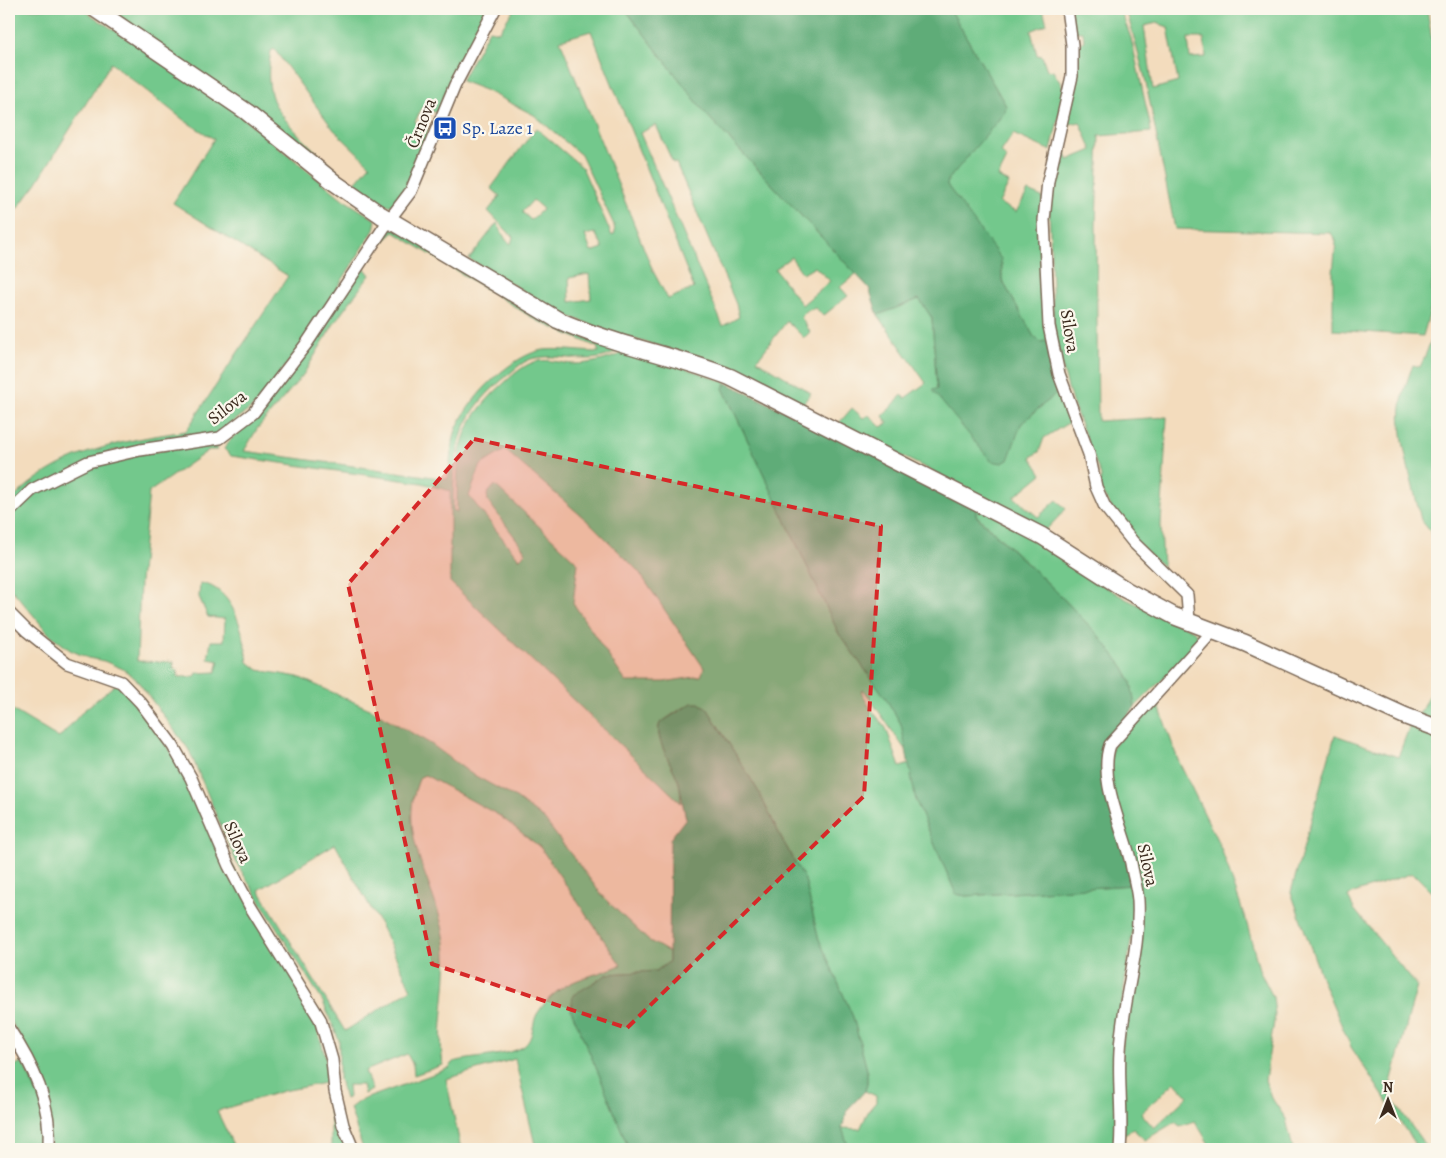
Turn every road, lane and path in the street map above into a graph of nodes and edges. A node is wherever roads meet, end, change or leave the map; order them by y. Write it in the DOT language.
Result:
graph roads {
  1 [pos="95,9"];
  2 [pos="495,9"];
  3 [pos="1067,9"];
  4 [pos="389,220"];
  5 [pos="9,512"];
  6 [pos="9,613"];
  7 [pos="1188,621"];
  8 [pos="1213,631"];
  9 [pos="1437,728"];
  10 [pos="9,1029"];
  11 [pos="49,1149"];
  12 [pos="353,1149"];
  13 [pos="1120,1149"];
  1 -- 4 [label="street"];
  2 -- 4 [label="street, Črnova"];
  3 -- 7 [label="street, Silova"];
  4 -- 5 [label="street, Silova"];
  4 -- 7 [label="street"];
  6 -- 12 [label="street, Silova"];
  7 -- 8 [label="street"];
  8 -- 9 [label="street"];
  8 -- 13 [label="street, Silova"];
  10 -- 11 [label="street"];
}
